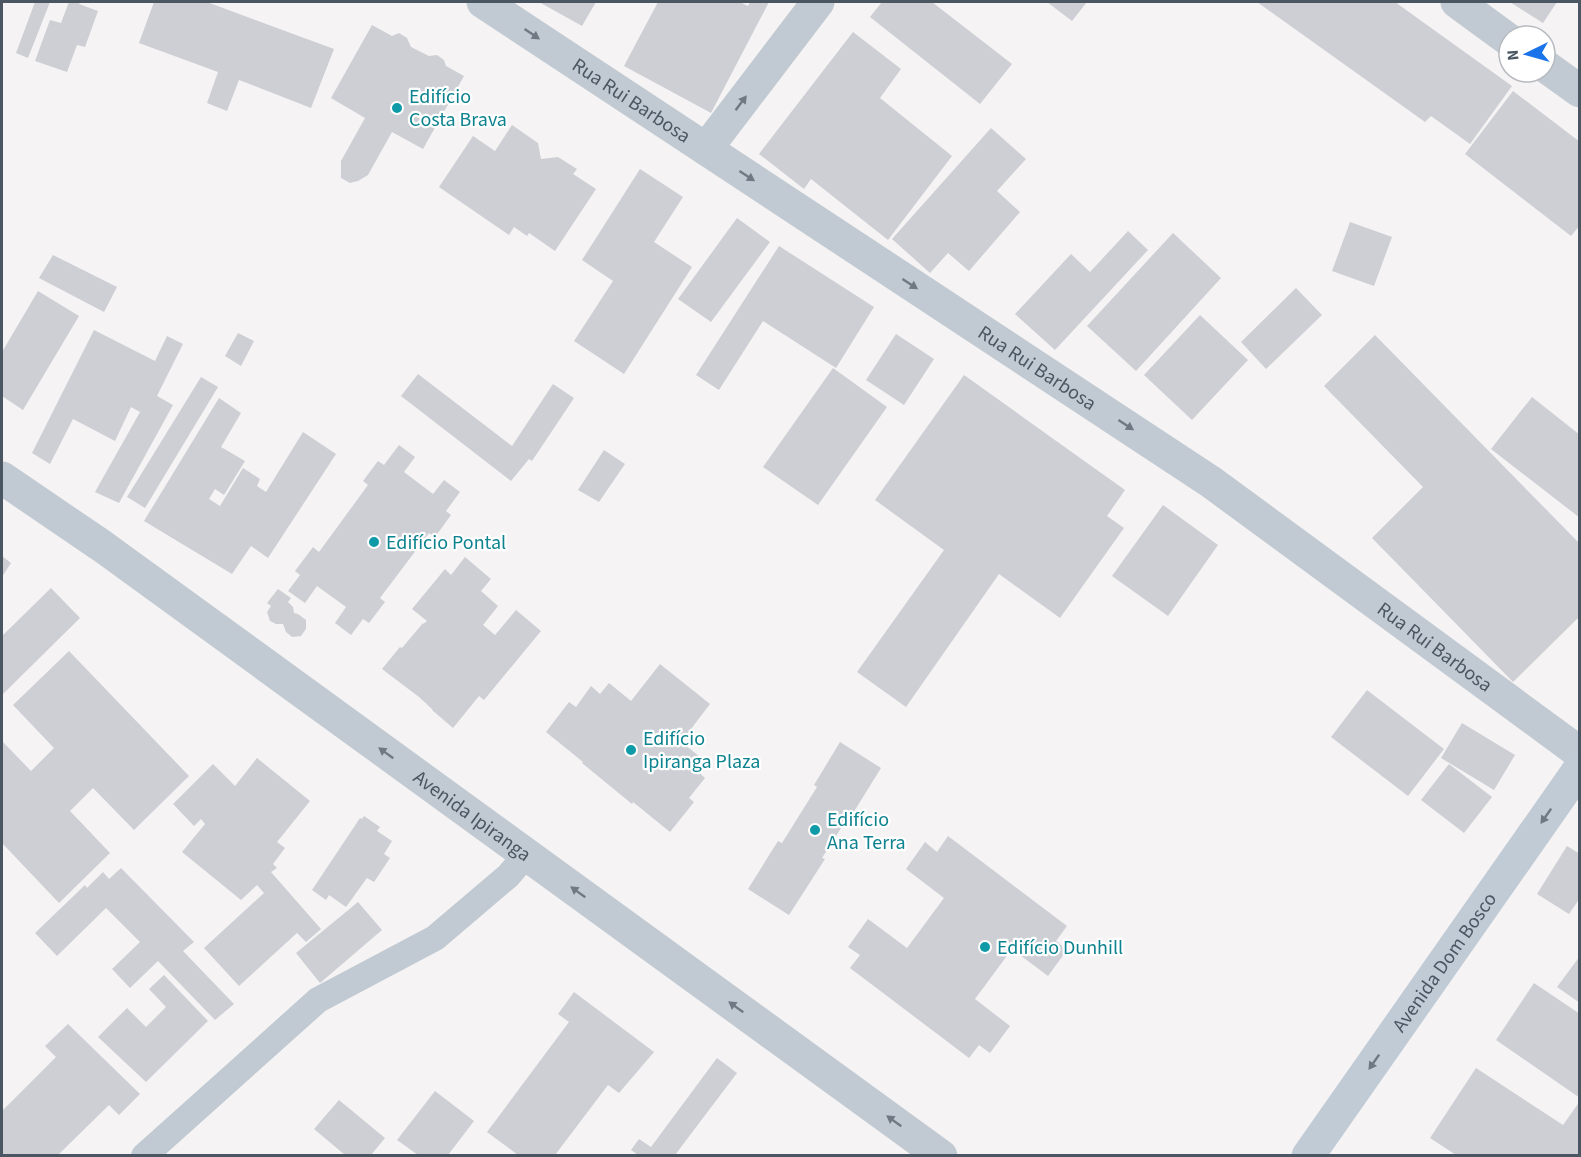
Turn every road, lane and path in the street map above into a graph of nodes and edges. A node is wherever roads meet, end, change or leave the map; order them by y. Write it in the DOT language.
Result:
graph roads {
  1 [pos="483,2"];
  2 [pos="818,2"];
  3 [pos="1457,2"];
  4 [pos="1497,31"];
  5 [pos="1557,75"];
  6 [pos="1580,91"];
  7 [pos="706,149"];
  8 [pos="2,478"];
  9 [pos="1580,753"];
  10 [pos="1580,768"];
  11 [pos="526,855"];
  12 [pos="144,1155"];
  13 [pos="941,1155"];
  14 [pos="1308,1155"];
  1 -- 7 [label="street, Rua Rui Barbosa, one-way"];
  7 -- 2 [label="street, one-way"];
  3 -- 4 [label="street"];
  5 -- 6 [label="street"];
  7 -- 9 [label="street, Rua Rui Barbosa, one-way"];
  11 -- 8 [label="street, Avenida Ipiranga, one-way"];
  10 -- 14 [label="main road, Avenida Dom Bosco, one-way"];
  11 -- 12 [label="lane"];
  13 -- 11 [label="street, Avenida Ipiranga, one-way"];
}
